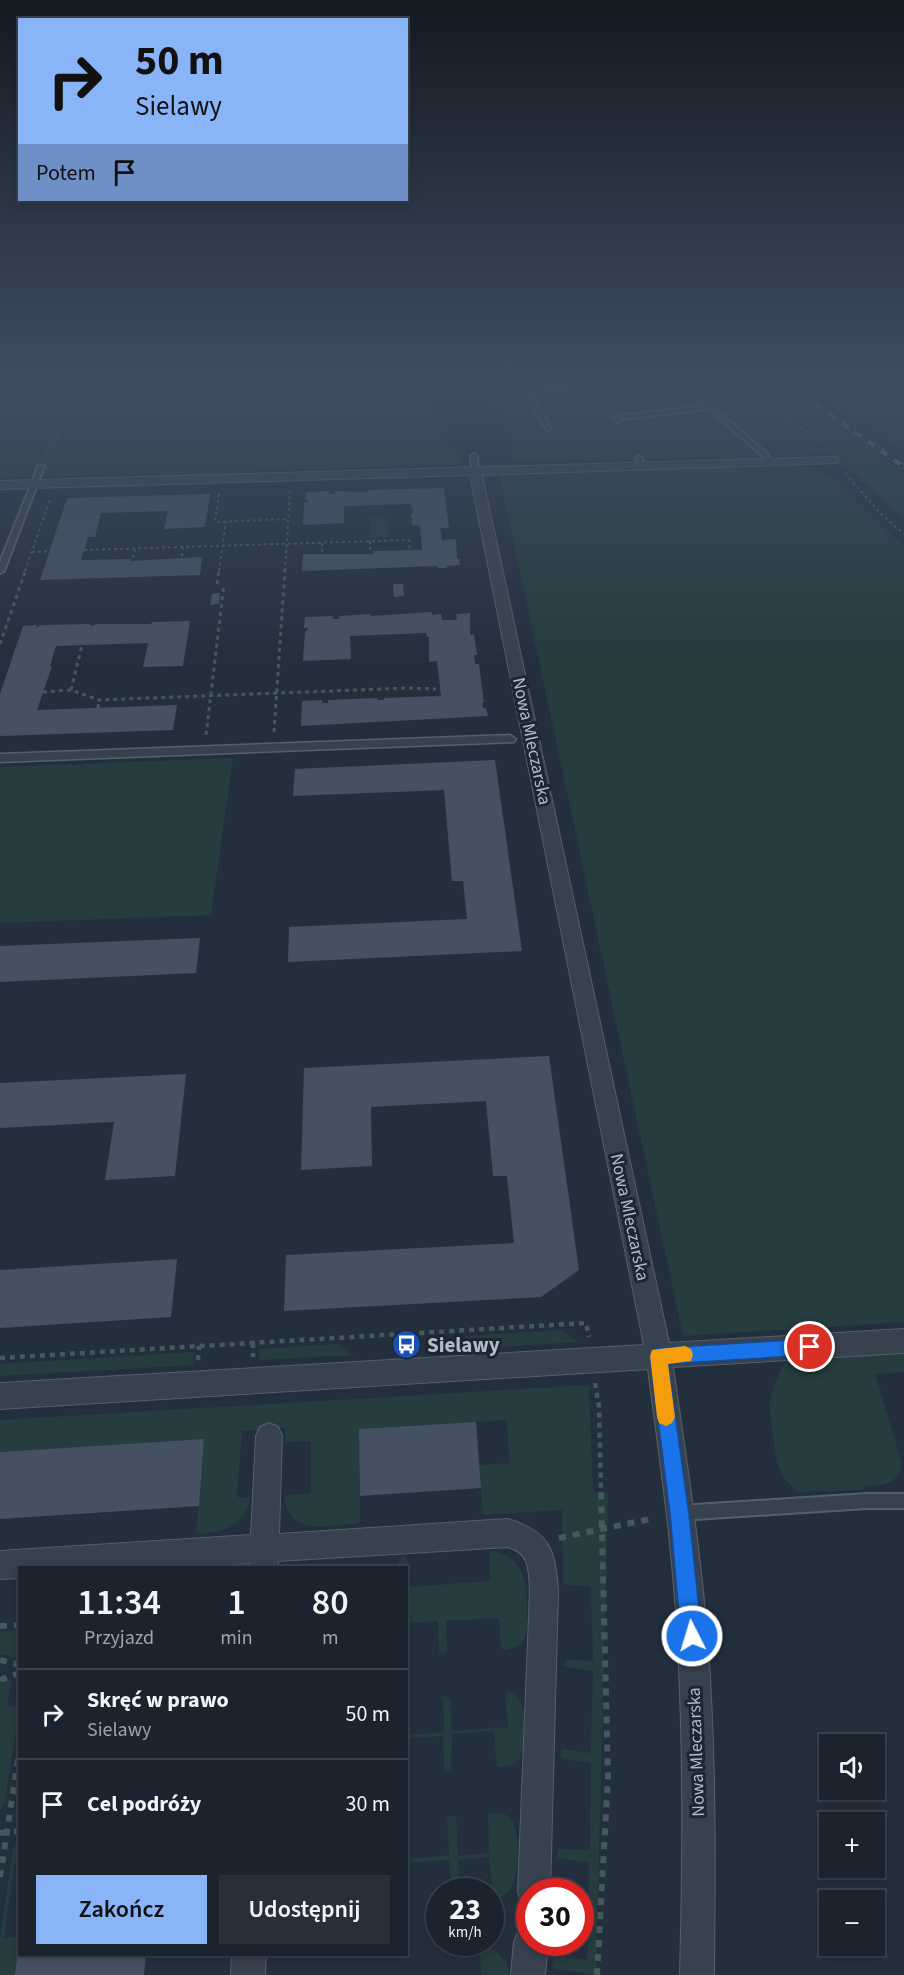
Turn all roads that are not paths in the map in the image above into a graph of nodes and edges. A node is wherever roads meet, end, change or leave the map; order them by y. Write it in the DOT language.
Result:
graph roads {
  1 [pos="39,473"];
  2 [pos="402,473"];
  3 [pos="475,473"];
  4 [pos="0,484"];
  5 [pos="35,484"];
  6 [pos="0,571"];
  7 [pos="510,739"];
  8 [pos="0,758"];
  9 [pos="904,1341"];
  10 [pos="659,1356"];
  11 [pos="0,1396"];
  12 [pos="269,1436"];
  13 [pos="904,1501"];
  14 [pos="680,1514"];
  15 [pos="264,1557"];
  16 [pos="0,1565"];
  17 [pos="534,1878"];
  18 [pos="249,1956"];
  19 [pos="530,1956"];
  20 [pos="248,1975"];
  21 [pos="528,1975"];
  22 [pos="697,1975"];
  1 -- 5 [label="lane"];
  2 -- 5 [label="street"];
  3 -- 10 [label="street, Nowa Mleczarska"];
  4 -- 5 [label="street"];
  5 -- 6 [label="lane"];
  7 -- 8 [label="street"];
  9 -- 10 [label="street"];
  10 -- 11 [label="street"];
  10 -- 14 [label="street, Nowa Mleczarska"];
  12 -- 15 [label="street"];
  13 -- 14 [label="lane"];
  14 -- 22 [label="street, Nowa Mleczarska"];
  15 -- 16 [label="street"];
  15 -- 17 [label="street"];
  18 -- 20 [label="street"];
  19 -- 21 [label="street"];
}
